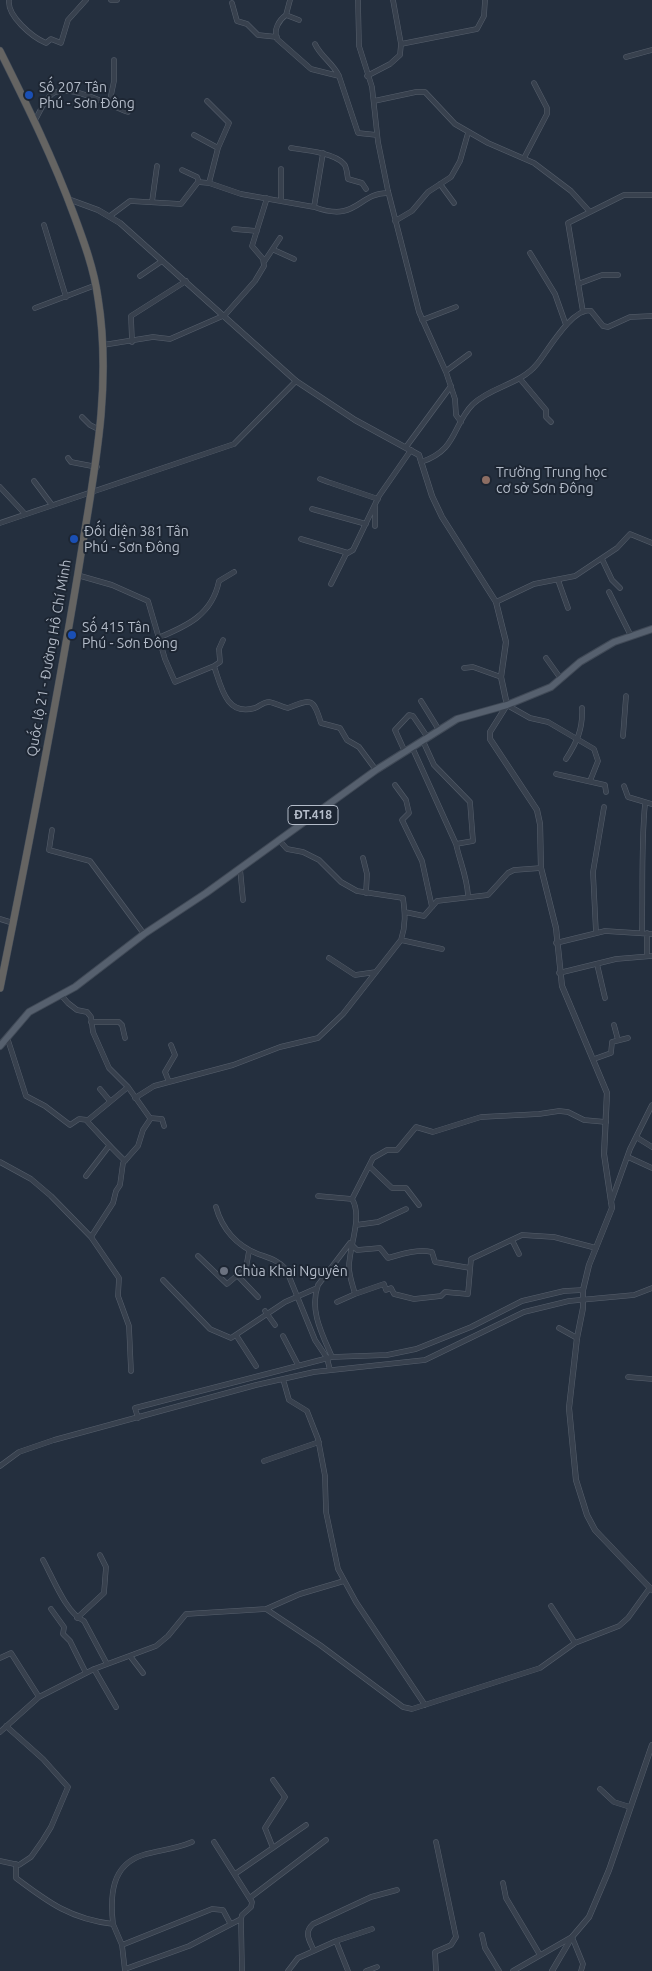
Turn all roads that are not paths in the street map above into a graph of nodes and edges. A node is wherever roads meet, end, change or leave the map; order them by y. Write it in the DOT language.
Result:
graph roads {
  1 [pos="9,0"];
  2 [pos="86,0"];
  3 [pos="112,0"];
  4 [pos="117,0"];
  5 [pos="290,0"];
  6 [pos="358,0"];
  7 [pos="393,0"];
  8 [pos="485,0"];
  9 [pos="232,3"];
  10 [pos="286,15"];
  11 [pos="299,20"];
  12 [pos="276,37"];
  13 [pos="315,44"];
  14 [pos="401,44"];
  15 [pos="652,50"];
  16 [pos="0,51"];
  17 [pos="626,57"];
  18 [pos="114,60"];
  19 [pos="339,76"];
  20 [pos="368,76"];
  21 [pos="534,83"];
  22 [pos="207,100"];
  23 [pos="374,101"];
  24 [pos="108,105"];
  25 [pos="128,112"];
  26 [pos="35,120"];
  27 [pos="468,133"];
  28 [pos="194,135"];
  29 [pos="377,135"];
  30 [pos="218,148"];
  31 [pos="291,148"];
  32 [pos="323,154"];
  33 [pos="524,158"];
  34 [pos="156,166"];
  35 [pos="281,169"];
  36 [pos="182,170"];
  37 [pos="199,182"];
  38 [pos="209,183"];
  39 [pos="440,184"];
  40 [pos="366,189"];
  41 [pos="388,193"];
  42 [pos="652,195"];
  43 [pos="267,198"];
  44 [pos="68,199"];
  45 [pos="281,200"];
  46 [pos="152,202"];
  47 [pos="454,202"];
  48 [pos="314,207"];
  49 [pos="590,212"];
  50 [pos="110,216"];
  51 [pos="395,221"];
  52 [pos="44,225"];
  53 [pos="234,230"];
  54 [pos="257,231"];
  55 [pos="280,238"];
  56 [pos="274,250"];
  57 [pos="530,253"];
  58 [pos="294,259"];
  59 [pos="162,261"];
  60 [pos="264,262"];
  61 [pos="140,276"];
  62 [pos="618,276"];
  63 [pos="186,281"];
  64 [pos="578,284"];
  65 [pos="96,285"];
  66 [pos="66,297"];
  67 [pos="456,307"];
  68 [pos="35,308"];
  69 [pos="582,312"];
  70 [pos="225,315"];
  71 [pos="652,316"];
  72 [pos="422,320"];
  73 [pos="566,324"];
  74 [pos="132,342"];
  75 [pos="104,345"];
  76 [pos="469,354"];
  77 [pos="446,371"];
  78 [pos="521,380"];
  79 [pos="296,381"];
  80 [pos="451,386"];
  81 [pos="82,417"];
  82 [pos="461,422"];
  83 [pos="551,422"];
  84 [pos="100,430"];
  85 [pos="409,449"];
  86 [pos="68,458"];
  87 [pos="421,462"];
  88 [pos="96,467"];
  89 [pos="320,479"];
  90 [pos="34,481"];
  91 [pos="0,487"];
  92 [pos="92,492"];
  93 [pos="378,499"];
  94 [pos="52,505"];
  95 [pos="375,505"];
  96 [pos="312,509"];
  97 [pos="26,514"];
  98 [pos="0,523"];
  99 [pos="366,524"];
  100 [pos="375,526"];
  101 [pos="301,539"];
  102 [pos="652,543"];
  103 [pos="348,552"];
  104 [pos="602,559"];
  105 [pos="234,572"];
  106 [pos="77,575"];
  107 [pos="558,580"];
  108 [pos="331,584"];
  109 [pos="620,588"];
  110 [pos="609,592"];
  111 [pos="496,602"];
  112 [pos="568,608"];
  113 [pos="652,630"];
  114 [pos="631,636"];
  115 [pos="158,638"];
  116 [pos="223,640"];
  117 [pos="546,658"];
  118 [pos="214,666"];
  119 [pos="464,668"];
  120 [pos="501,677"];
  121 [pos="561,678"];
  122 [pos="626,696"];
  123 [pos="421,701"];
  124 [pos="507,706"];
  125 [pos="582,708"];
  126 [pos="439,730"];
  127 [pos="623,736"];
  128 [pos="578,739"];
  129 [pos="426,740"];
  130 [pos="412,747"];
  131 [pos="405,752"];
  132 [pos="566,759"];
  133 [pos="376,770"];
  134 [pos="556,774"];
  135 [pos="590,781"];
  136 [pos="395,784"];
  137 [pos="624,786"];
  138 [pos="606,792"];
  139 [pos="645,804"];
  140 [pos="652,804"];
  141 [pos="604,807"];
  142 [pos="52,830"];
  143 [pos="279,840"];
  144 [pos="456,844"];
  145 [pos="363,858"];
  146 [pos="240,868"];
  147 [pos="541,868"];
  148 [pos="366,893"];
  149 [pos="468,896"];
  150 [pos="244,900"];
  151 [pos="432,907"];
  152 [pos="405,912"];
  153 [pos="0,920"];
  154 [pos="13,923"];
  155 [pos="596,933"];
  156 [pos="647,933"];
  157 [pos="144,934"];
  158 [pos="401,940"];
  159 [pos="556,943"];
  160 [pos="442,949"];
  161 [pos="650,956"];
  162 [pos="329,958"];
  163 [pos="597,964"];
  164 [pos="376,972"];
  165 [pos="559,973"];
  166 [pos="0,988"];
  167 [pos="61,995"];
  168 [pos="605,998"];
  169 [pos="91,1022"];
  170 [pos="614,1026"];
  171 [pos="7,1037"];
  172 [pos="125,1038"];
  173 [pos="628,1038"];
  174 [pos="618,1040"];
  175 [pos="171,1045"];
  176 [pos="0,1046"];
  177 [pos="594,1058"];
  178 [pos="169,1082"];
  179 [pos="128,1087"];
  180 [pos="100,1089"];
  181 [pos="135,1098"];
  182 [pos="110,1102"];
  183 [pos="652,1105"];
  184 [pos="151,1118"];
  185 [pos="86,1120"];
  186 [pos="606,1122"];
  187 [pos="164,1126"];
  188 [pos="636,1137"];
  189 [pos="108,1146"];
  190 [pos="652,1147"];
  191 [pos="628,1157"];
  192 [pos="125,1161"];
  193 [pos="0,1162"];
  194 [pos="369,1166"];
  195 [pos="652,1168"];
  196 [pos="86,1176"];
  197 [pos="318,1196"];
  198 [pos="352,1199"];
  199 [pos="612,1202"];
  200 [pos="419,1206"];
  201 [pos="216,1207"];
  202 [pos="406,1209"];
  203 [pos="356,1225"];
  204 [pos="91,1238"];
  205 [pos="512,1240"];
  206 [pos="351,1241"];
  207 [pos="596,1248"];
  208 [pos="249,1250"];
  209 [pos="519,1254"];
  210 [pos="198,1256"];
  211 [pos="470,1268"];
  212 [pos="238,1276"];
  213 [pos="163,1280"];
  214 [pos="317,1288"];
  215 [pos="652,1288"];
  216 [pos="355,1294"];
  217 [pos="583,1294"];
  218 [pos="258,1297"];
  219 [pos="296,1298"];
  220 [pos="337,1302"];
  221 [pos="267,1312"];
  222 [pos="275,1325"];
  223 [pos="558,1328"];
  224 [pos="236,1335"];
  225 [pos="283,1336"];
  226 [pos="577,1338"];
  227 [pos="329,1358"];
  228 [pos="298,1365"];
  229 [pos="256,1366"];
  230 [pos="330,1370"];
  231 [pos="130,1371"];
  232 [pos="628,1377"];
  233 [pos="283,1379"];
  234 [pos="652,1380"];
  235 [pos="138,1418"];
  236 [pos="319,1442"];
  237 [pos="264,1460"];
  238 [pos="0,1466"];
  239 [pos="100,1555"];
  240 [pos="43,1560"];
  241 [pos="344,1581"];
  242 [pos="651,1590"];
  243 [pos="551,1606"];
  244 [pos="51,1609"];
  245 [pos="266,1609"];
  246 [pos="77,1618"];
  247 [pos="575,1643"];
  248 [pos="130,1656"];
  249 [pos="0,1658"];
  250 [pos="107,1664"];
  251 [pos="94,1669"];
  252 [pos="86,1673"];
  253 [pos="143,1673"];
  254 [pos="38,1698"];
  255 [pos="425,1705"];
  256 [pos="116,1706"];
  257 [pos="6,1726"];
  258 [pos="0,1732"];
  259 [pos="652,1745"];
  260 [pos="272,1780"];
  261 [pos="600,1789"];
  262 [pos="630,1807"];
  263 [pos="306,1825"];
  264 [pos="326,1840"];
  265 [pos="192,1842"];
  266 [pos="214,1842"];
  267 [pos="436,1842"];
  268 [pos="273,1848"];
  269 [pos="0,1862"];
  270 [pos="16,1864"];
  271 [pos="235,1874"];
  272 [pos="503,1882"];
  273 [pos="397,1890"];
  274 [pos="250,1897"];
  275 [pos="241,1918"];
  276 [pos="230,1923"];
  277 [pos="113,1924"];
  278 [pos="372,1929"];
  279 [pos="482,1934"];
  280 [pos="572,1937"];
  281 [pos="336,1941"];
  282 [pos="122,1944"];
  283 [pos="314,1951"];
  284 [pos="540,1956"];
  285 [pos="377,1967"];
  286 [pos="125,1970"];
  287 [pos="242,1971"];
  288 [pos="288,1971"];
  289 [pos="348,1971"];
  290 [pos="366,1971"];
  291 [pos="436,1971"];
  292 [pos="499,1971"];
  293 [pos="513,1971"];
  294 [pos="552,1971"];
  295 [pos="581,1971"];
  1 -- 2 [label="street"];
  3 -- 4 [label="street"];
  5 -- 10 [label="street"];
  6 -- 20 [label="street"];
  7 -- 14 [label="street"];
  8 -- 14 [label="street"];
  9 -- 12 [label="street"];
  10 -- 11 [label="street"];
  10 -- 12 [label="street"];
  12 -- 19 [label="street"];
  13 -- 19 [label="street"];
  14 -- 20 [label="street"];
  15 -- 17 [label="street"];
  16 -- 26 [label="highway, Quốc lộ 21 - Đường Hồ Chí Minh"];
  18 -- 24 [label="street"];
  19 -- 29 [label="street"];
  20 -- 23 [label="street"];
  21 -- 33 [label="street"];
  22 -- 30 [label="street"];
  23 -- 27 [label="street"];
  23 -- 29 [label="street"];
  24 -- 25 [label="street"];
  24 -- 26 [label="street"];
  26 -- 44 [label="highway, Quốc lộ 21 - Đường Hồ Chí Minh"];
  27 -- 33 [label="street"];
  27 -- 39 [label="street"];
  28 -- 30 [label="street"];
  29 -- 41 [label="street"];
  30 -- 38 [label="street"];
  31 -- 32 [label="street"];
  32 -- 40 [label="street"];
  32 -- 48 [label="street"];
  33 -- 49 [label="street"];
  34 -- 46 [label="street"];
  35 -- 45 [label="street"];
  36 -- 37 [label="street"];
  37 -- 38 [label="street"];
  37 -- 46 [label="street"];
  38 -- 43 [label="street"];
  39 -- 47 [label="street"];
  39 -- 51 [label="street"];
  41 -- 48 [label="street"];
  41 -- 51 [label="street"];
  42 -- 49 [label="street"];
  43 -- 45 [label="street"];
  43 -- 54 [label="street"];
  44 -- 50 [label="street"];
  44 -- 65 [label="highway, Quốc lộ 21 - Đường Hồ Chí Minh"];
  45 -- 48 [label="street"];
  46 -- 50 [label="street"];
  49 -- 64 [label="street"];
  50 -- 59 [label="street"];
  51 -- 72 [label="street"];
  52 -- 66 [label="street"];
  53 -- 54 [label="street"];
  54 -- 60 [label="street"];
  55 -- 56 [label="street"];
  56 -- 58 [label="street"];
  56 -- 60 [label="street"];
  57 -- 73 [label="street"];
  59 -- 61 [label="street"];
  59 -- 63 [label="street"];
  60 -- 70 [label="street"];
  62 -- 64 [label="street"];
  63 -- 70 [label="street"];
  63 -- 74 [label="street"];
  64 -- 69 [label="street"];
  65 -- 66 [label="street"];
  65 -- 75 [label="highway, Quốc lộ 21 - Đường Hồ Chí Minh"];
  66 -- 68 [label="street"];
  67 -- 72 [label="street"];
  69 -- 71 [label="street"];
  69 -- 73 [label="street"];
  70 -- 74 [label="street"];
  70 -- 79 [label="street"];
  72 -- 77 [label="street"];
  73 -- 78 [label="street"];
  74 -- 75 [label="street"];
  75 -- 84 [label="highway, Quốc lộ 21 - Đường Hồ Chí Minh"];
  76 -- 77 [label="street"];
  77 -- 80 [label="street"];
  78 -- 82 [label="street"];
  78 -- 83 [label="street"];
  79 -- 85 [label="street"];
  79 -- 92 [label="street"];
  80 -- 82 [label="street"];
  80 -- 85 [label="street"];
  81 -- 84 [label="street"];
  82 -- 87 [label="street"];
  84 -- 88 [label="highway, Quốc lộ 21 - Đường Hồ Chí Minh"];
  85 -- 87 [label="street"];
  85 -- 93 [label="street"];
  86 -- 88 [label="street"];
  87 -- 111 [label="street"];
  88 -- 92 [label="highway, Quốc lộ 21 - Đường Hồ Chí Minh"];
  89 -- 93 [label="street"];
  90 -- 94 [label="street"];
  91 -- 97 [label="street"];
  92 -- 94 [label="street"];
  92 -- 106 [label="highway, Quốc lộ 21 - Đường Hồ Chí Minh"];
  93 -- 95 [label="street"];
  94 -- 97 [label="street"];
  95 -- 99 [label="street"];
  95 -- 100 [label="street"];
  96 -- 99 [label="street"];
  97 -- 98 [label="street"];
  99 -- 103 [label="street"];
  101 -- 103 [label="street"];
  102 -- 104 [label="street"];
  103 -- 108 [label="street"];
  104 -- 107 [label="street"];
  104 -- 109 [label="street"];
  105 -- 115 [label="street"];
  106 -- 115 [label="street"];
  106 -- 154 [label="highway, Quốc lộ 21 - Đường Hồ Chí Minh"];
  107 -- 111 [label="street"];
  107 -- 112 [label="street"];
  110 -- 114 [label="street"];
  111 -- 120 [label="street"];
  113 -- 114 [label="main road, ĐT.418"];
  114 -- 121 [label="main road, ĐT.418"];
  115 -- 118 [label="street"];
  116 -- 118 [label="street"];
  117 -- 121 [label="street"];
  118 -- 133 [label="street"];
  119 -- 120 [label="street"];
  120 -- 124 [label="street"];
  121 -- 124 [label="main road, ĐT.418"];
  122 -- 127 [label="street"];
  123 -- 126 [label="street"];
  124 -- 126 [label="main road, ĐT.418"];
  124 -- 128 [label="street"];
  124 -- 147 [label="street"];
  125 -- 128 [label="street"];
  126 -- 129 [label="main road, ĐT.418"];
  128 -- 132 [label="street"];
  128 -- 135 [label="street"];
  129 -- 130 [label="main road, ĐT.418"];
  129 -- 131 [label="street"];
  129 -- 144 [label="street"];
  130 -- 131 [label="main road, ĐT.418"];
  130 -- 144 [label="street"];
  131 -- 133 [label="main road, ĐT.418"];
  133 -- 143 [label="main road, ĐT.418"];
  134 -- 135 [label="street"];
  135 -- 138 [label="street"];
  136 -- 151 [label="street"];
  137 -- 139 [label="street"];
  139 -- 140 [label="street"];
  139 -- 156 [label="street"];
  141 -- 155 [label="street"];
  142 -- 157 [label="street"];
  143 -- 146 [label="main road, ĐT.418"];
  143 -- 148 [label="street"];
  144 -- 149 [label="street"];
  145 -- 148 [label="street"];
  146 -- 150 [label="street"];
  146 -- 157 [label="main road, ĐT.418"];
  147 -- 149 [label="street"];
  147 -- 159 [label="street"];
  148 -- 152 [label="street"];
  149 -- 151 [label="street"];
  151 -- 152 [label="street"];
  152 -- 158 [label="street"];
  153 -- 154 [label="street"];
  154 -- 166 [label="highway, Quốc lộ 21 - Đường Hồ Chí Minh"];
  155 -- 156 [label="street"];
  155 -- 159 [label="street"];
  156 -- 161 [label="street"];
  157 -- 167 [label="main road, ĐT.418"];
  158 -- 160 [label="street"];
  158 -- 164 [label="street"];
  159 -- 165 [label="street"];
  161 -- 163 [label="street"];
  162 -- 164 [label="street"];
  163 -- 165 [label="street"];
  163 -- 168 [label="street"];
  164 -- 178 [label="street"];
  165 -- 177 [label="street"];
  167 -- 169 [label="street"];
  167 -- 171 [label="main road, ĐT.418"];
  169 -- 172 [label="street"];
  169 -- 179 [label="street"];
  170 -- 174 [label="street"];
  171 -- 176 [label="main road, ĐT.418"];
  171 -- 185 [label="street"];
  173 -- 174 [label="street"];
  174 -- 177 [label="street"];
  175 -- 178 [label="street"];
  177 -- 186 [label="street"];
  178 -- 181 [label="street"];
  179 -- 181 [label="street"];
  179 -- 182 [label="street"];
  180 -- 182 [label="street"];
  181 -- 184 [label="street"];
  182 -- 185 [label="street"];
  183 -- 188 [label="street"];
  184 -- 187 [label="street"];
  184 -- 192 [label="street"];
  185 -- 189 [label="street"];
  186 -- 194 [label="street"];
  186 -- 199 [label="street"];
  188 -- 190 [label="street"];
  188 -- 191 [label="street"];
  189 -- 192 [label="street"];
  189 -- 196 [label="street"];
  191 -- 195 [label="street"];
  191 -- 199 [label="street"];
  192 -- 204 [label="street"];
  193 -- 204 [label="street"];
  194 -- 198 [label="street"];
  194 -- 200 [label="street"];
  197 -- 198 [label="street"];
  198 -- 203 [label="street"];
  199 -- 207 [label="street"];
  201 -- 208 [label="street"];
  202 -- 203 [label="street"];
  203 -- 206 [label="street"];
  204 -- 231 [label="street"];
  205 -- 207 [label="street"];
  205 -- 209 [label="street"];
  205 -- 211 [label="street"];
  206 -- 211 [label="street"];
  206 -- 214 [label="street"];
  206 -- 216 [label="street"];
  207 -- 217 [label="street"];
  208 -- 212 [label="street"];
  208 -- 219 [label="street"];
  210 -- 212 [label="street"];
  211 -- 216 [label="street"];
  212 -- 218 [label="street"];
  213 -- 224 [label="street"];
  214 -- 219 [label="street"];
  214 -- 227 [label="street"];
  215 -- 217 [label="street"];
  216 -- 220 [label="street"];
  217 -- 226 [label="street"];
  217 -- 227 [label="street"];
  217 -- 230 [label="street"];
  219 -- 221 [label="street"];
  219 -- 227 [label="street"];
  221 -- 222 [label="street"];
  221 -- 224 [label="street"];
  223 -- 226 [label="street"];
  224 -- 229 [label="street"];
  225 -- 228 [label="street"];
  226 -- 242 [label="street"];
  227 -- 228 [label="street"];
  227 -- 230 [label="street"];
  228 -- 235 [label="street"];
  230 -- 233 [label="street"];
  232 -- 234 [label="street"];
  233 -- 235 [label="street"];
  233 -- 236 [label="street"];
  235 -- 238 [label="street"];
  236 -- 237 [label="street"];
  236 -- 241 [label="street"];
  239 -- 246 [label="street"];
  240 -- 246 [label="street"];
  241 -- 245 [label="street"];
  241 -- 255 [label="street"];
  242 -- 247 [label="street"];
  243 -- 247 [label="street"];
  244 -- 252 [label="street"];
  245 -- 248 [label="street"];
  245 -- 255 [label="street"];
  246 -- 250 [label="street"];
  247 -- 255 [label="street"];
  248 -- 250 [label="street"];
  248 -- 253 [label="street"];
  249 -- 254 [label="street"];
  250 -- 251 [label="street"];
  251 -- 252 [label="street"];
  251 -- 256 [label="street"];
  252 -- 254 [label="street"];
  254 -- 257 [label="street"];
  257 -- 258 [label="street"];
  257 -- 270 [label="street"];
  259 -- 262 [label="street"];
  260 -- 268 [label="street"];
  261 -- 262 [label="street"];
  262 -- 280 [label="street"];
  263 -- 268 [label="street"];
  264 -- 274 [label="street"];
  265 -- 277 [label="street"];
  266 -- 271 [label="street"];
  267 -- 291 [label="street"];
  268 -- 271 [label="street"];
  269 -- 270 [label="street"];
  270 -- 277 [label="street"];
  271 -- 274 [label="street"];
  272 -- 284 [label="street"];
  273 -- 283 [label="street"];
  274 -- 275 [label="street"];
  275 -- 276 [label="street"];
  275 -- 287 [label="street"];
  276 -- 282 [label="street"];
  276 -- 286 [label="street"];
  277 -- 282 [label="street"];
  278 -- 281 [label="street"];
  279 -- 292 [label="street"];
  280 -- 284 [label="street"];
  280 -- 294 [label="street"];
  280 -- 295 [label="street"];
  281 -- 283 [label="street"];
  281 -- 289 [label="street"];
  282 -- 286 [label="street"];
  283 -- 288 [label="street"];
  284 -- 293 [label="street"];
  285 -- 290 [label="street"];
}
